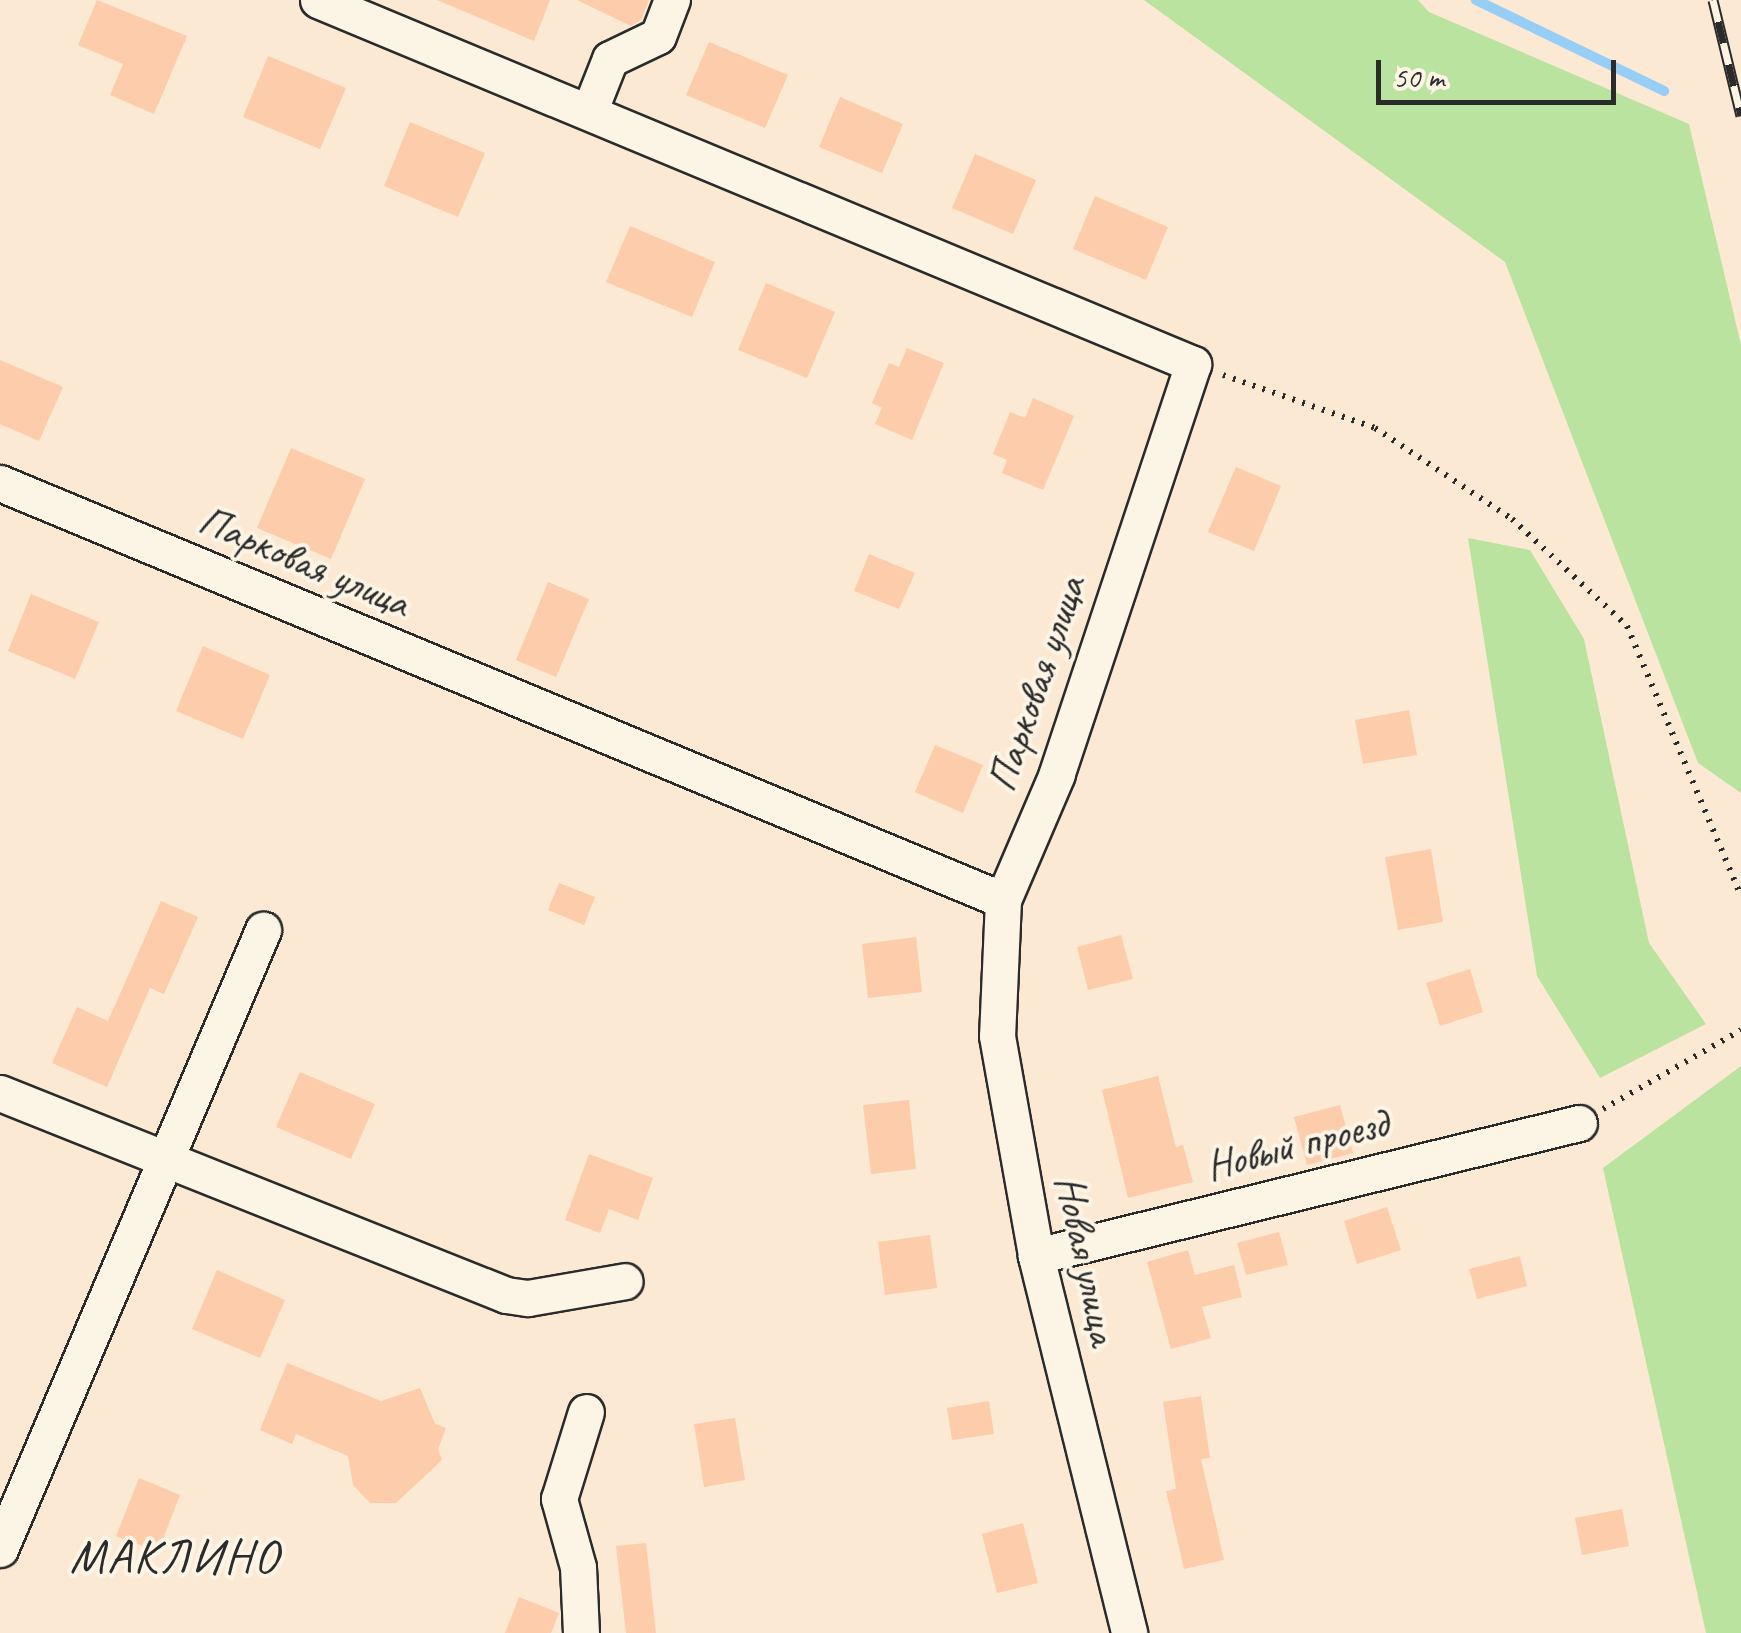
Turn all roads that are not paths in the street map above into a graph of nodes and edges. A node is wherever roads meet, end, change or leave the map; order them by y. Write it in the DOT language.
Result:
graph roads {
  1 [pos="318,0"];
  2 [pos="672,0"];
  3 [pos="589,112"];
  4 [pos="0,483"];
  5 [pos="1003,900"];
  6 [pos="264,930"];
  7 [pos="0,1092"];
  8 [pos="1579,1122"];
  9 [pos="168,1161"];
  10 [pos="1036,1256"];
  11 [pos="625,1281"];
  12 [pos="586,1412"];
  13 [pos="0,1548"];
  14 [pos="581,1633"];
  15 [pos="1129,1633"];
  1 -- 3 [label="street"];
  2 -- 3 [label="street"];
  3 -- 5 [label="street, Парковая улица"];
  4 -- 5 [label="street, Парковая улица"];
  5 -- 10 [label="street, Новая улица"];
  6 -- 9 [label="street"];
  7 -- 9 [label="street"];
  8 -- 10 [label="street, Новый проезд"];
  9 -- 11 [label="street"];
  9 -- 13 [label="street"];
  10 -- 15 [label="street, Новая улица"];
  12 -- 14 [label="street"];
}
